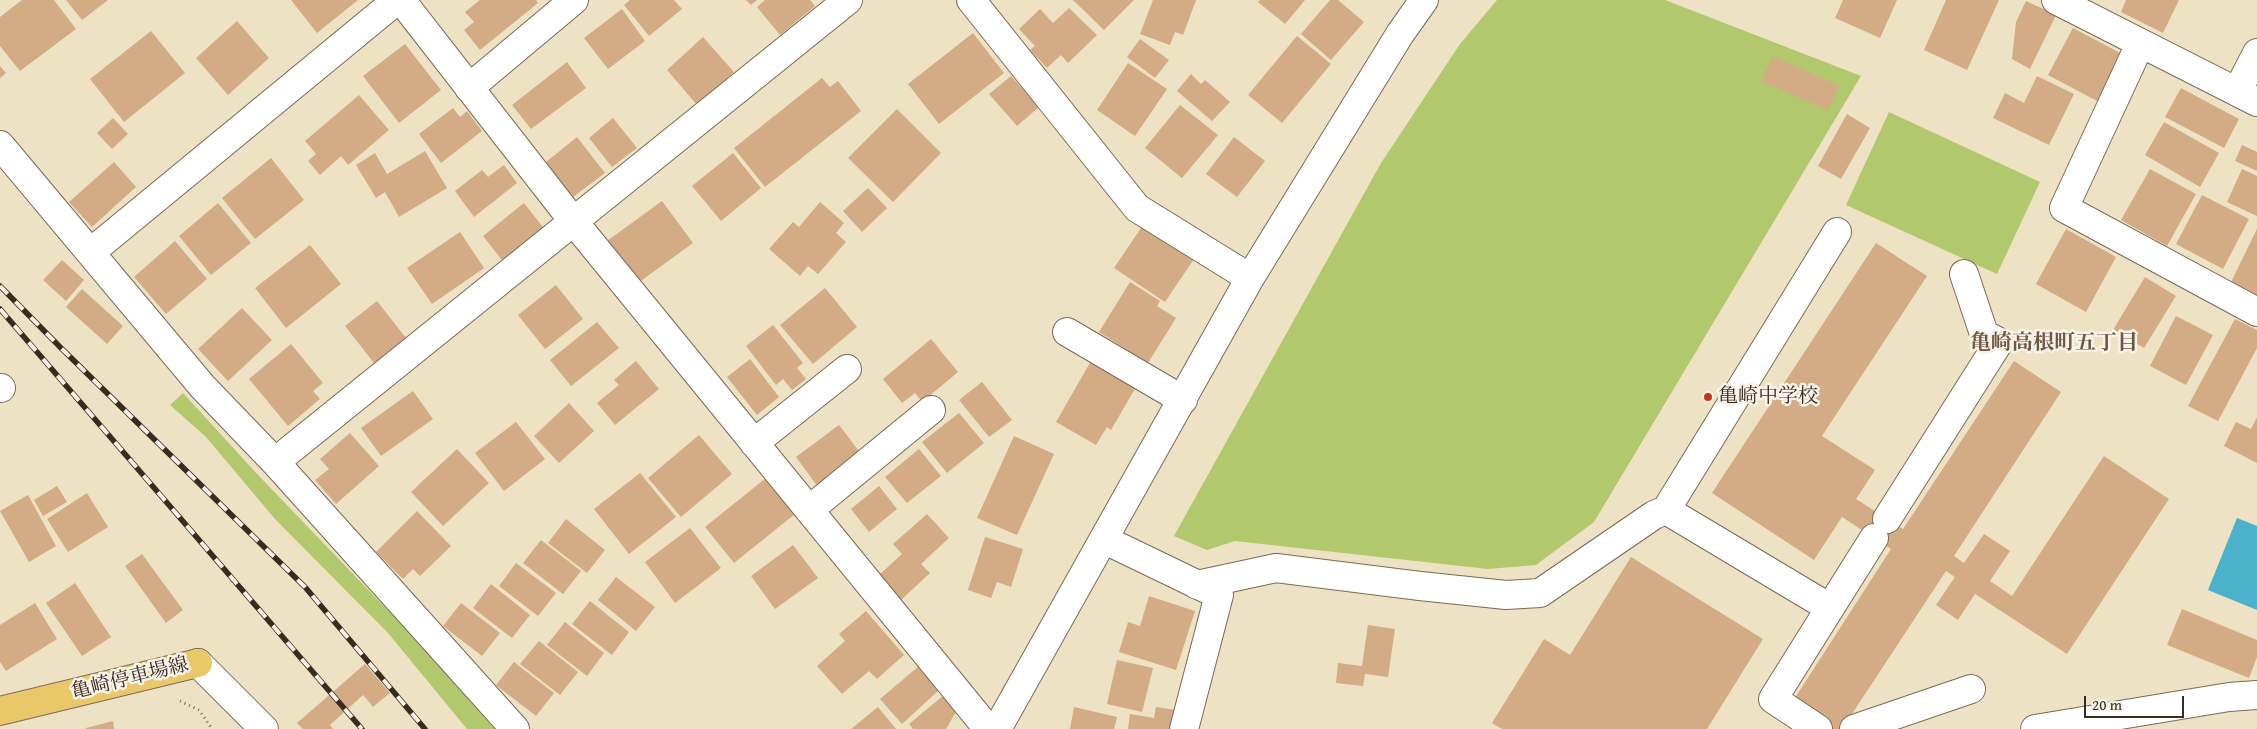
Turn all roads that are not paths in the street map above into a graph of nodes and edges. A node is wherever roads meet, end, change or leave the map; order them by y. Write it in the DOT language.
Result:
graph roads {
  1 [pos="399,0"];
  2 [pos="574,0"];
  3 [pos="848,0"];
  4 [pos="971,0"];
  5 [pos="1424,0"];
  6 [pos="2056,0"];
  7 [pos="2140,44"];
  8 [pos="2257,53"];
  9 [pos="468,88"];
  10 [pos="2247,97"];
  11 [pos="0,145"];
  12 [pos="574,222"];
  13 [pos="1837,232"];
  14 [pos="91,252"];
  15 [pos="1964,274"];
  16 [pos="1250,278"];
  17 [pos="2257,312"];
  18 [pos="1067,332"];
  19 [pos="847,369"];
  20 [pos="1183,400"];
  21 [pos="931,410"];
  22 [pos="754,443"];
  23 [pos="275,462"];
  24 [pos="809,510"];
  25 [pos="1666,510"];
  26 [pos="1105,540"];
  27 [pos="1197,585"];
  28 [pos="1830,608"];
  29 [pos="198,663"];
  30 [pos="1971,689"];
  31 [pos="2257,695"];
  32 [pos="0,711"];
  33 [pos="2124,722"];
  34 [pos="264,729"];
  35 [pos="515,729"];
  36 [pos="988,729"];
  37 [pos="997,729"];
  38 [pos="1184,729"];
  39 [pos="1818,729"];
  40 [pos="1854,729"];
  41 [pos="2035,729"];
  1 -- 9 [label="street"];
  1 -- 14 [label="street"];
  2 -- 9 [label="street"];
  3 -- 12 [label="street"];
  4 -- 16 [label="street"];
  5 -- 16 [label="street"];
  6 -- 7 [label="street"];
  7 -- 10 [label="street"];
  7 -- 17 [label="street"];
  8 -- 10 [label="street"];
  9 -- 12 [label="street"];
  11 -- 14 [label="street"];
  12 -- 22 [label="street"];
  12 -- 23 [label="street"];
  13 -- 25 [label="street"];
  14 -- 23 [label="street"];
  15 -- 28 [label="street"];
  16 -- 20 [label="street"];
  18 -- 20 [label="street"];
  19 -- 22 [label="street"];
  20 -- 26 [label="street"];
  21 -- 24 [label="street"];
  22 -- 24 [label="street"];
  23 -- 35 [label="street"];
  24 -- 36 [label="street"];
  25 -- 27 [label="street"];
  25 -- 28 [label="street"];
  26 -- 27 [label="street"];
  26 -- 37 [label="street"];
  27 -- 38 [label="street"];
  28 -- 39 [label="street"];
  29 -- 32 [label="main road, 亀崎停車場線"];
  29 -- 34 [label="street, 亀崎停車場線"];
  30 -- 40 [label="street"];
  31 -- 33 [label="street"];
  33 -- 41 [label="street"];
}
